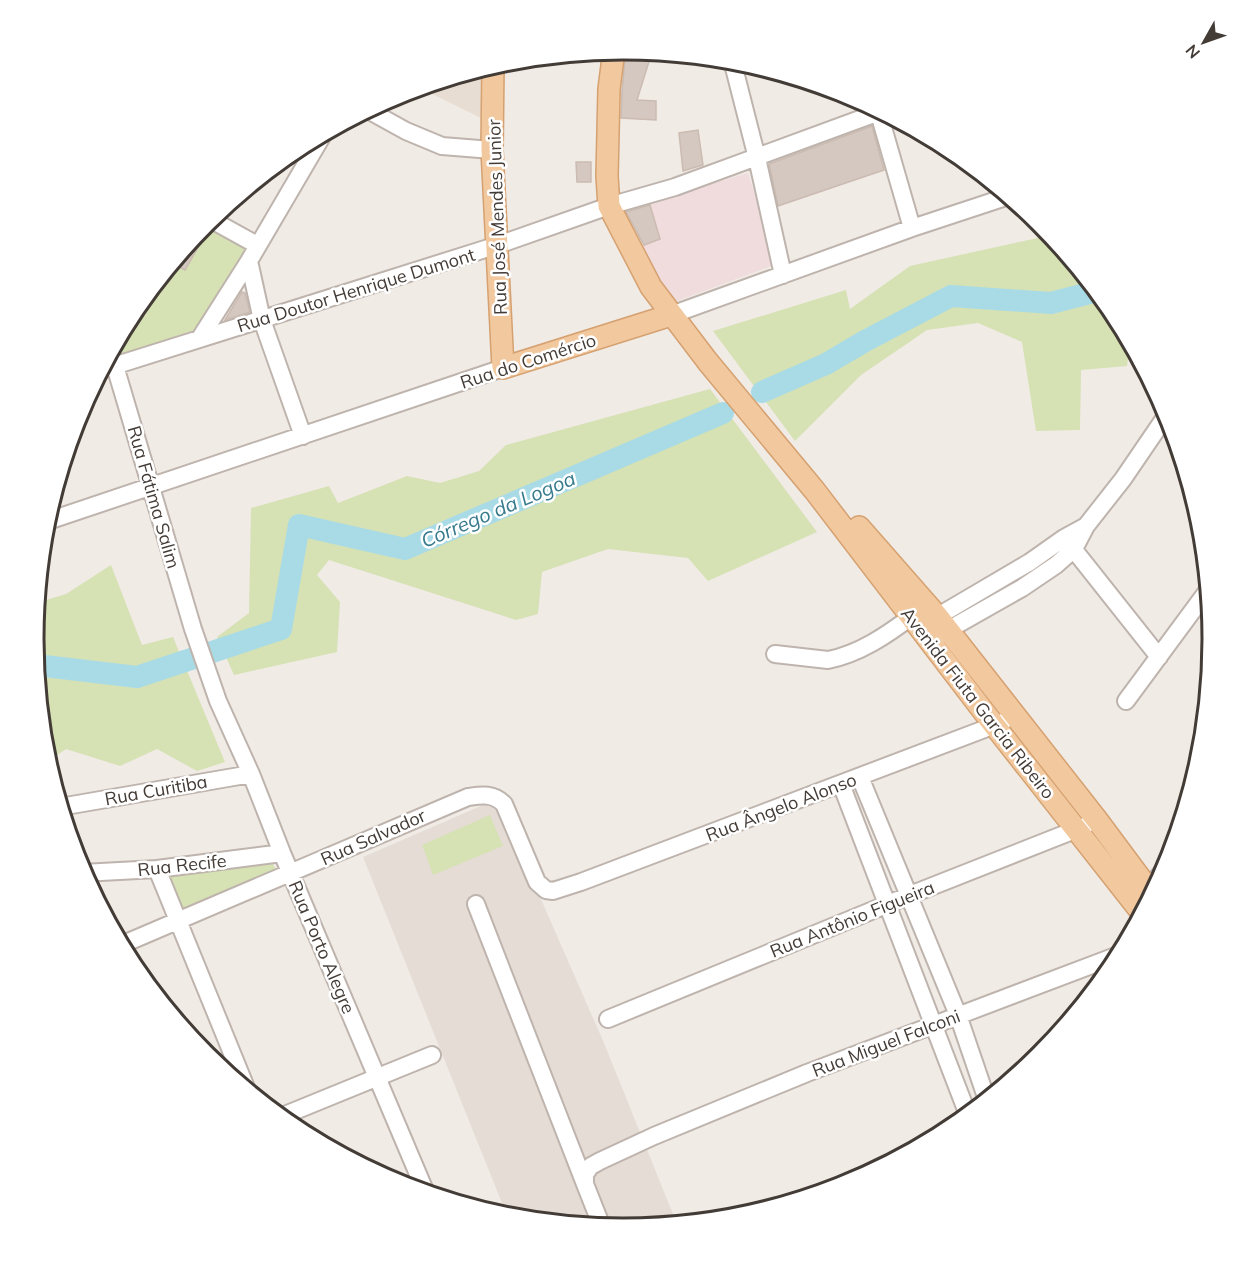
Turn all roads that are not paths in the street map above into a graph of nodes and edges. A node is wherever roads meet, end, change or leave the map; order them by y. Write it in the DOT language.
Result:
graph roads {
  1 [pos="613,60"];
  2 [pos="735,71"];
  3 [pos="493,75"];
  4 [pos="377,115"];
  5 [pos="870,115"];
  6 [pos="883,121"];
  7 [pos="315,148"];
  8 [pos="492,150"];
  9 [pos="757,158"];
  10 [pos="1000,199"];
  11 [pos="609,206"];
  12 [pos="219,224"];
  13 [pos="912,228"];
  14 [pos="257,244"];
  15 [pos="498,245"];
  16 [pos="249,261"];
  17 [pos="783,275"];
  18 [pos="671,315"];
  19 [pos="262,320"];
  20 [pos="200,338"];
  21 [pos="112,367"];
  22 [pos="503,368"];
  23 [pos="109,371"];
  24 [pos="1161,424"];
  25 [pos="303,436"];
  26 [pos="152,487"];
  27 [pos="57,518"];
  28 [pos="1069,544"];
  29 [pos="1201,600"];
  30 [pos="929,626"];
  31 [pos="775,654"];
  32 [pos="1159,657"];
  33 [pos="218,701"];
  34 [pos="1126,701"];
  35 [pos="1014,717"];
  36 [pos="994,724"];
  37 [pos="251,774"];
  38 [pos="860,777"];
  39 [pos="841,784"];
  40 [pos="494,796"];
  41 [pos="68,806"];
  42 [pos="1096,820"];
  43 [pos="1076,831"];
  44 [pos="282,853"];
  45 [pos="157,869"];
  46 [pos="93,872"];
  47 [pos="291,873"];
  48 [pos="1147,887"];
  49 [pos="910,895"];
  50 [pos="476,904"];
  51 [pos="888,905"];
  52 [pos="1137,907"];
  53 [pos="177,922"];
  54 [pos="129,942"];
  55 [pos="1106,960"];
  56 [pos="958,1015"];
  57 [pos="608,1019"];
  58 [pos="934,1024"];
  59 [pos="432,1055"];
  60 [pos="241,1075"];
  61 [pos="377,1078"];
  62 [pos="984,1092"];
  63 [pos="965,1107"];
  64 [pos="290,1113"];
  65 [pos="421,1182"];
  66 [pos="585,1184"];
  67 [pos="598,1217"];
  1 -- 11 [label="main road"];
  2 -- 9 [label="street"];
  3 -- 8 [label="main road, Rua José Mendes Junior"];
  4 -- 8 [label="street"];
  5 -- 9 [label="street, Rua Doutor Henrique Dumont"];
  6 -- 13 [label="street"];
  7 -- 14 [label="street"];
  8 -- 15 [label="main road, Rua José Mendes Junior"];
  9 -- 11 [label="street, Rua Doutor Henrique Dumont"];
  9 -- 17 [label="street"];
  10 -- 13 [label="street, Rua do Comércio"];
  11 -- 15 [label="street, Rua Doutor Henrique Dumont"];
  11 -- 18 [label="main road, Avenida Fiuta Garcia Ribeiro"];
  12 -- 14 [label="street"];
  13 -- 17 [label="street, Rua do Comércio"];
  14 -- 16 [label="street"];
  15 -- 19 [label="street, Rua Doutor Henrique Dumont"];
  15 -- 22 [label="main road, Rua José Mendes Junior"];
  16 -- 19 [label="street"];
  16 -- 20 [label="street"];
  17 -- 18 [label="street, Rua do Comércio"];
  18 -- 22 [label="main road, Rua do Comércio"];
  18 -- 30 [label="main road, Avenida Fiuta Garcia Ribeiro"];
  19 -- 20 [label="street, Rua Doutor Henrique Dumont"];
  19 -- 25 [label="street"];
  20 -- 21 [label="street, Rua Doutor Henrique Dumont"];
  22 -- 25 [label="street, Rua do Comércio"];
  23 -- 26 [label="street, Rua Fátima Salim"];
  24 -- 28 [label="street"];
  25 -- 26 [label="street, Rua do Comércio"];
  26 -- 27 [label="street, Rua do Comércio"];
  26 -- 33 [label="street, Rua Fátima Salim"];
  28 -- 30 [label="street"];
  28 -- 32 [label="street"];
  29 -- 32 [label="street"];
  30 -- 31 [label="street"];
  30 -- 35 [label="main road, Avenida Fiuta Garcia Ribeiro"];
  30 -- 36 [label="main road, Avenida Fiuta Garcia Ribeiro"];
  32 -- 34 [label="street"];
  33 -- 37 [label="street, Rua Porto Alegre"];
  35 -- 36 [label="street, Rua Ângelo Alonso"];
  35 -- 42 [label="main road, Avenida Fiuta Garcia Ribeiro"];
  36 -- 38 [label="street, Rua Ângelo Alonso"];
  36 -- 43 [label="main road, Avenida Fiuta Garcia Ribeiro"];
  37 -- 41 [label="street, Rua Curitiba"];
  37 -- 44 [label="street, Rua Porto Alegre"];
  38 -- 39 [label="street, Rua Ângelo Alonso"];
  38 -- 49 [label="street"];
  39 -- 40 [label="street, Rua Ângelo Alonso"];
  39 -- 51 [label="street"];
  40 -- 47 [label="street, Rua Salvador"];
  42 -- 43 [label="street, Rua Antônio Figueira"];
  42 -- 48 [label="main road, Avenida Fiuta Garcia Ribeiro"];
  43 -- 49 [label="street, Rua Antônio Figueira"];
  43 -- 52 [label="main road, Avenida Fiuta Garcia Ribeiro"];
  44 -- 45 [label="street, Rua Recife"];
  44 -- 47 [label="street, Rua Porto Alegre"];
  45 -- 46 [label="street, Rua Recife"];
  45 -- 53 [label="street"];
  47 -- 53 [label="street, Rua Salvador"];
  47 -- 61 [label="street, Rua Porto Alegre"];
  49 -- 51 [label="street, Rua Antônio Figueira"];
  49 -- 56 [label="street"];
  50 -- 66 [label="street"];
  51 -- 57 [label="street, Rua Antônio Figueira"];
  51 -- 58 [label="street"];
  53 -- 54 [label="street, Rua Salvador"];
  53 -- 60 [label="street"];
  55 -- 56 [label="street, Rua Miguel Falconi"];
  56 -- 58 [label="street, Rua Miguel Falconi"];
  56 -- 62 [label="street"];
  58 -- 63 [label="street"];
  58 -- 66 [label="street, Rua Miguel Falconi"];
  59 -- 61 [label="street"];
  61 -- 64 [label="street"];
  61 -- 65 [label="street, Rua Porto Alegre"];
  66 -- 67 [label="street"];
}
